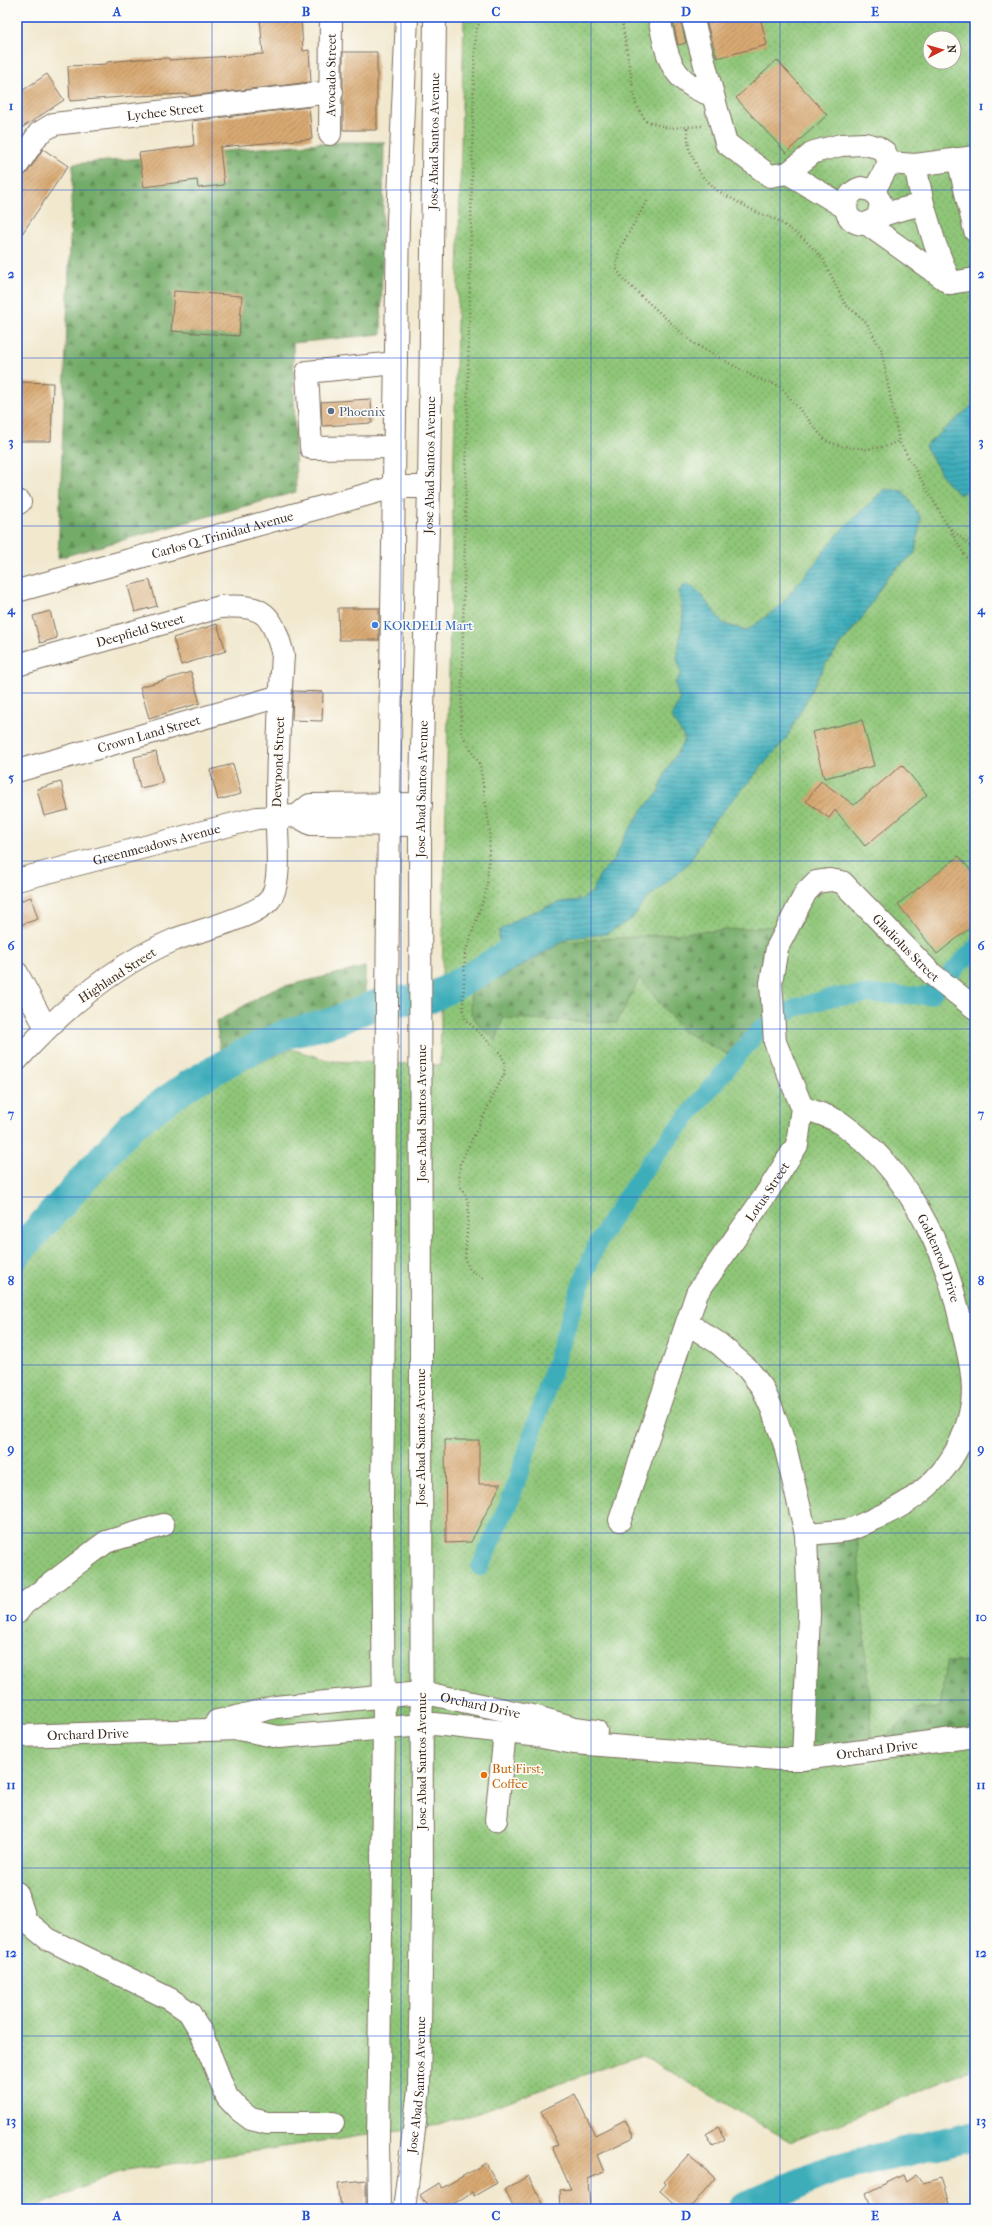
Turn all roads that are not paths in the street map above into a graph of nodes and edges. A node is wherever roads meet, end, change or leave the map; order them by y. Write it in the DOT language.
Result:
graph roads {
  1 [pos="331,17"];
  2 [pos="407,17"];
  3 [pos="436,17"];
  4 [pos="659,17"];
  5 [pos="692,17"];
  6 [pos="332,92"];
  7 [pos="712,95"];
  8 [pos="330,134"];
  9 [pos="966,158"];
  10 [pos="889,163"];
  11 [pos="915,165"];
  12 [pos="17,166"];
  13 [pos="788,173"];
  14 [pos="874,191"];
  15 [pos="924,204"];
  16 [pos="846,208"];
  17 [pos="873,220"];
  18 [pos="975,231"];
  19 [pos="975,279"];
  20 [pos="950,283"];
  21 [pos="396,363"];
  22 [pos="394,447"];
  23 [pos="394,487"];
  24 [pos="429,487"];
  25 [pos="17,591"];
  26 [pos="263,613"];
  27 [pos="17,665"];
  28 [pos="280,696"];
  29 [pos="17,771"];
  30 [pos="421,814"];
  31 [pos="389,815"];
  32 [pos="287,816"];
  33 [pos="17,880"];
  34 [pos="258,910"];
  35 [pos="17,973"];
  36 [pos="975,1008"];
  37 [pos="46,1028"];
  38 [pos="17,1060"];
  39 [pos="802,1107"];
  40 [pos="687,1323"];
  41 [pos="620,1520"];
  42 [pos="163,1525"];
  43 [pos="806,1534"];
  44 [pos="17,1613"];
  45 [pos="420,1694"];
  46 [pos="383,1696"];
  47 [pos="420,1725"];
  48 [pos="384,1728"];
  49 [pos="159,1730"];
  50 [pos="505,1732"];
  51 [pos="17,1736"];
  52 [pos="975,1736"];
  53 [pos="778,1759"];
  54 [pos="803,1759"];
  55 [pos="496,1820"];
  56 [pos="17,1893"];
  57 [pos="333,2123"];
  58 [pos="380,2209"];
  59 [pos="404,2209"];
  1 -- 6 [label="street, Avocado Street"];
  2 -- 21 [label="street"];
  3 -- 24 [label="street, Jose Abad Santos Avenue"];
  4 -- 7 [label="street"];
  5 -- 7 [label="street"];
  6 -- 8 [label="street, Avocado Street"];
  6 -- 12 [label="street, Lychee Street"];
  7 -- 13 [label="street"];
  9 -- 11 [label="street"];
  9 -- 18 [label="street"];
  10 -- 11 [label="street"];
  10 -- 13 [label="street"];
  10 -- 14 [label="street"];
  11 -- 15 [label="street"];
  13 -- 16 [label="street"];
  14 -- 16 [label="street"];
  14 -- 17 [label="street"];
  15 -- 17 [label="street"];
  15 -- 20 [label="street"];
  16 -- 17 [label="street"];
  17 -- 20 [label="street"];
  19 -- 20 [label="street"];
  21 -- 22 [label="street"];
  21 -- 22 [label="street"];
  22 -- 23 [label="street"];
  23 -- 24 [label="street, Carlos Q. Trinidad Avenue"];
  23 -- 25 [label="street, Carlos Q. Trinidad Avenue"];
  23 -- 31 [label="street"];
  24 -- 30 [label="street, Jose Abad Santos Avenue"];
  26 -- 27 [label="street, Deepfield Street"];
  26 -- 28 [label="street, Dewpond Street"];
  28 -- 29 [label="street, Crown Land Street"];
  28 -- 32 [label="street, Dewpond Street"];
  30 -- 31 [label="street, Greenmeadows Avenue"];
  30 -- 45 [label="street, Jose Abad Santos Avenue"];
  31 -- 32 [label="street, Greenmeadows Avenue"];
  31 -- 46 [label="street"];
  32 -- 33 [label="street, Greenmeadows Avenue"];
  32 -- 34 [label="street, Dewpond Street"];
  34 -- 37 [label="street, Highland Street"];
  35 -- 37 [label="street"];
  36 -- 39 [label="street, Gladiolus Street"];
  37 -- 38 [label="street, Highland Street"];
  39 -- 40 [label="street, Lotus Street"];
  39 -- 43 [label="street, Goldenrod Drive"];
  40 -- 41 [label="street, Lotus Street"];
  40 -- 43 [label="street"];
  42 -- 44 [label="street"];
  43 -- 54 [label="street"];
  45 -- 46 [label="street, Orchard Drive"];
  45 -- 47 [label="street, Jose Abad Santos Avenue"];
  45 -- 53 [label="street, Orchard Drive"];
  46 -- 48 [label="street"];
  46 -- 49 [label="street, Orchard Drive"];
  47 -- 48 [label="street, Orchard Drive"];
  47 -- 50 [label="street, Orchard Drive"];
  47 -- 59 [label="street, Jose Abad Santos Avenue"];
  48 -- 49 [label="street, Orchard Drive"];
  48 -- 58 [label="street"];
  49 -- 51 [label="street, Orchard Drive"];
  50 -- 53 [label="street, Orchard Drive"];
  50 -- 55 [label="street"];
  52 -- 54 [label="street, Orchard Drive"];
  53 -- 54 [label="street, Orchard Drive"];
  56 -- 57 [label="street"];
}
